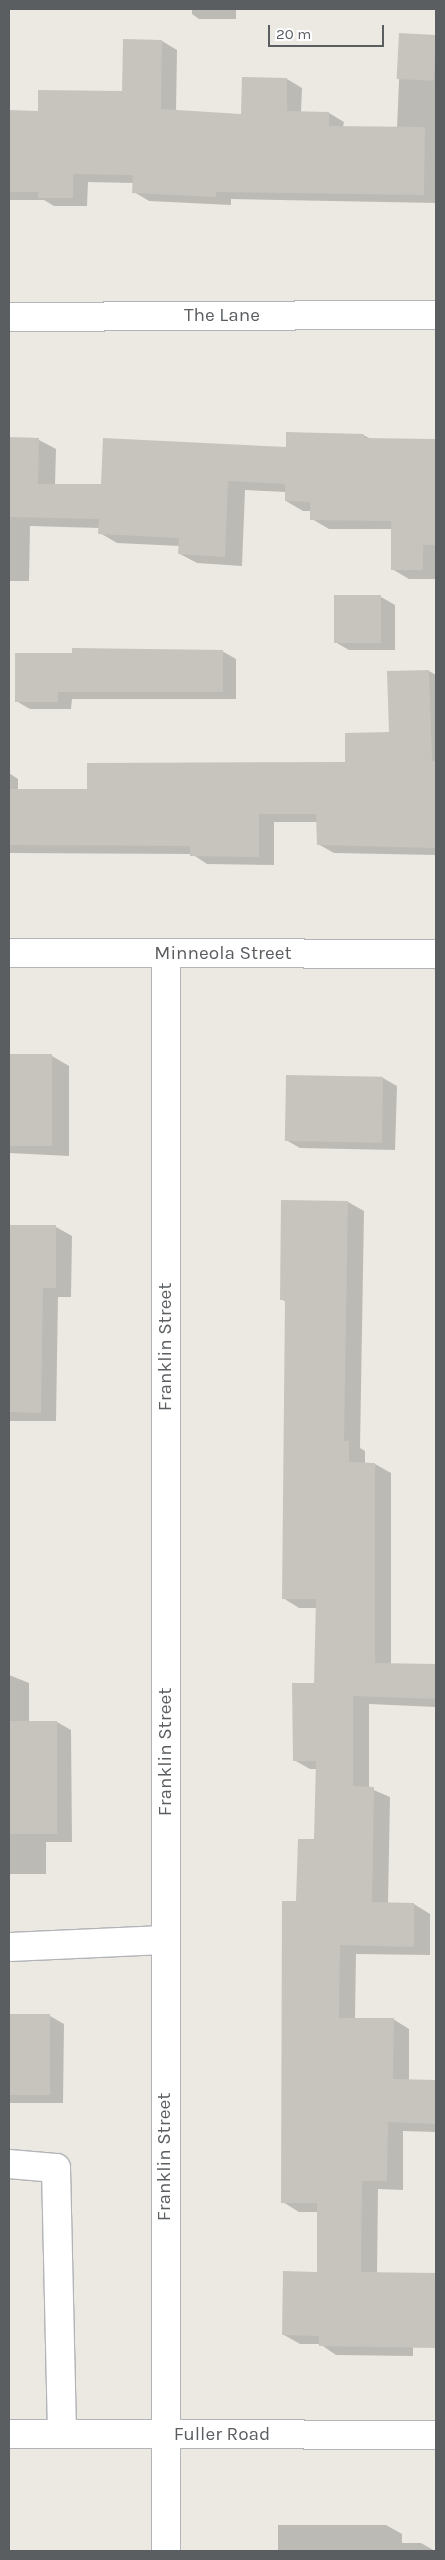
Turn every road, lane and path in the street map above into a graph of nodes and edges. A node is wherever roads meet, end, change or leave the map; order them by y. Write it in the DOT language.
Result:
graph roads {
  1 [pos="436,315"];
  2 [pos="9,317"];
  3 [pos="9,953"];
  4 [pos="166,954"];
  5 [pos="436,954"];
  6 [pos="166,1940"];
  7 [pos="9,1947"];
  8 [pos="9,2164"];
  9 [pos="9,2434"];
  10 [pos="62,2434"];
  11 [pos="165,2435"];
  12 [pos="436,2435"];
  13 [pos="166,2551"];
  1 -- 2 [label="street, The Lane"];
  3 -- 4 [label="street, Minneola Street"];
  4 -- 5 [label="street, Minneola Street"];
  4 -- 6 [label="street, Franklin Street"];
  6 -- 7 [label="street"];
  6 -- 11 [label="street, Franklin Street"];
  8 -- 10 [label="street"];
  9 -- 10 [label="street, Fuller Road"];
  10 -- 11 [label="street, Fuller Road"];
  11 -- 12 [label="street, Fuller Road"];
  11 -- 13 [label="street, Franklin Street"];
}
